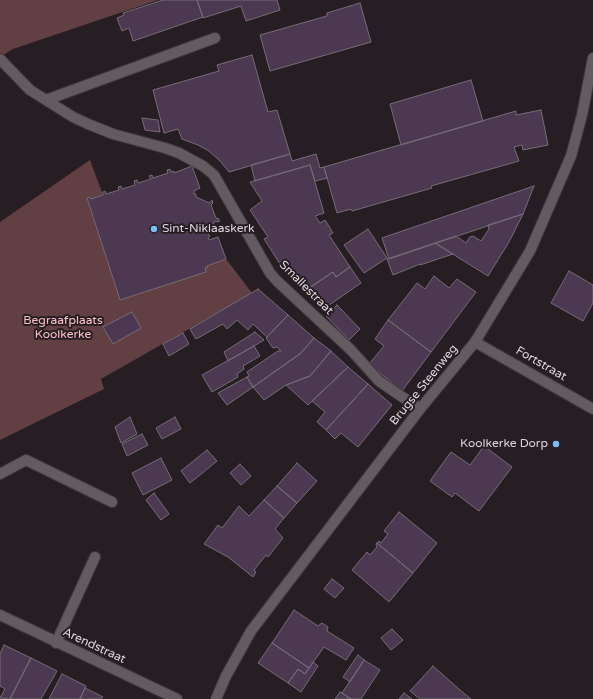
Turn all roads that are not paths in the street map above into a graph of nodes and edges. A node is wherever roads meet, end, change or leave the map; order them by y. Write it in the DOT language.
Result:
graph roads {
  1 [pos="215,38"];
  2 [pos="593,58"];
  3 [pos="0,59"];
  4 [pos="46,100"];
  5 [pos="475,342"];
  6 [pos="420,409"];
  7 [pos="593,409"];
  8 [pos="0,474"];
  9 [pos="112,502"];
  10 [pos="94,558"];
  11 [pos="0,615"];
  12 [pos="56,643"];
  13 [pos="177,699"];
  14 [pos="216,699"];
  1 -- 4 [label="street"];
  2 -- 5 [label="street, Brugse Steenweg"];
  3 -- 4 [label="street, Smallestraat"];
  4 -- 6 [label="street, Smallestraat"];
  5 -- 6 [label="street, Brugse Steenweg"];
  5 -- 7 [label="street, Fortstraat"];
  6 -- 14 [label="street, Brugse Steenweg"];
  8 -- 9 [label="street"];
  10 -- 12 [label="street"];
  11 -- 12 [label="street, Arendstraat"];
  12 -- 13 [label="street, Arendstraat"];
}
